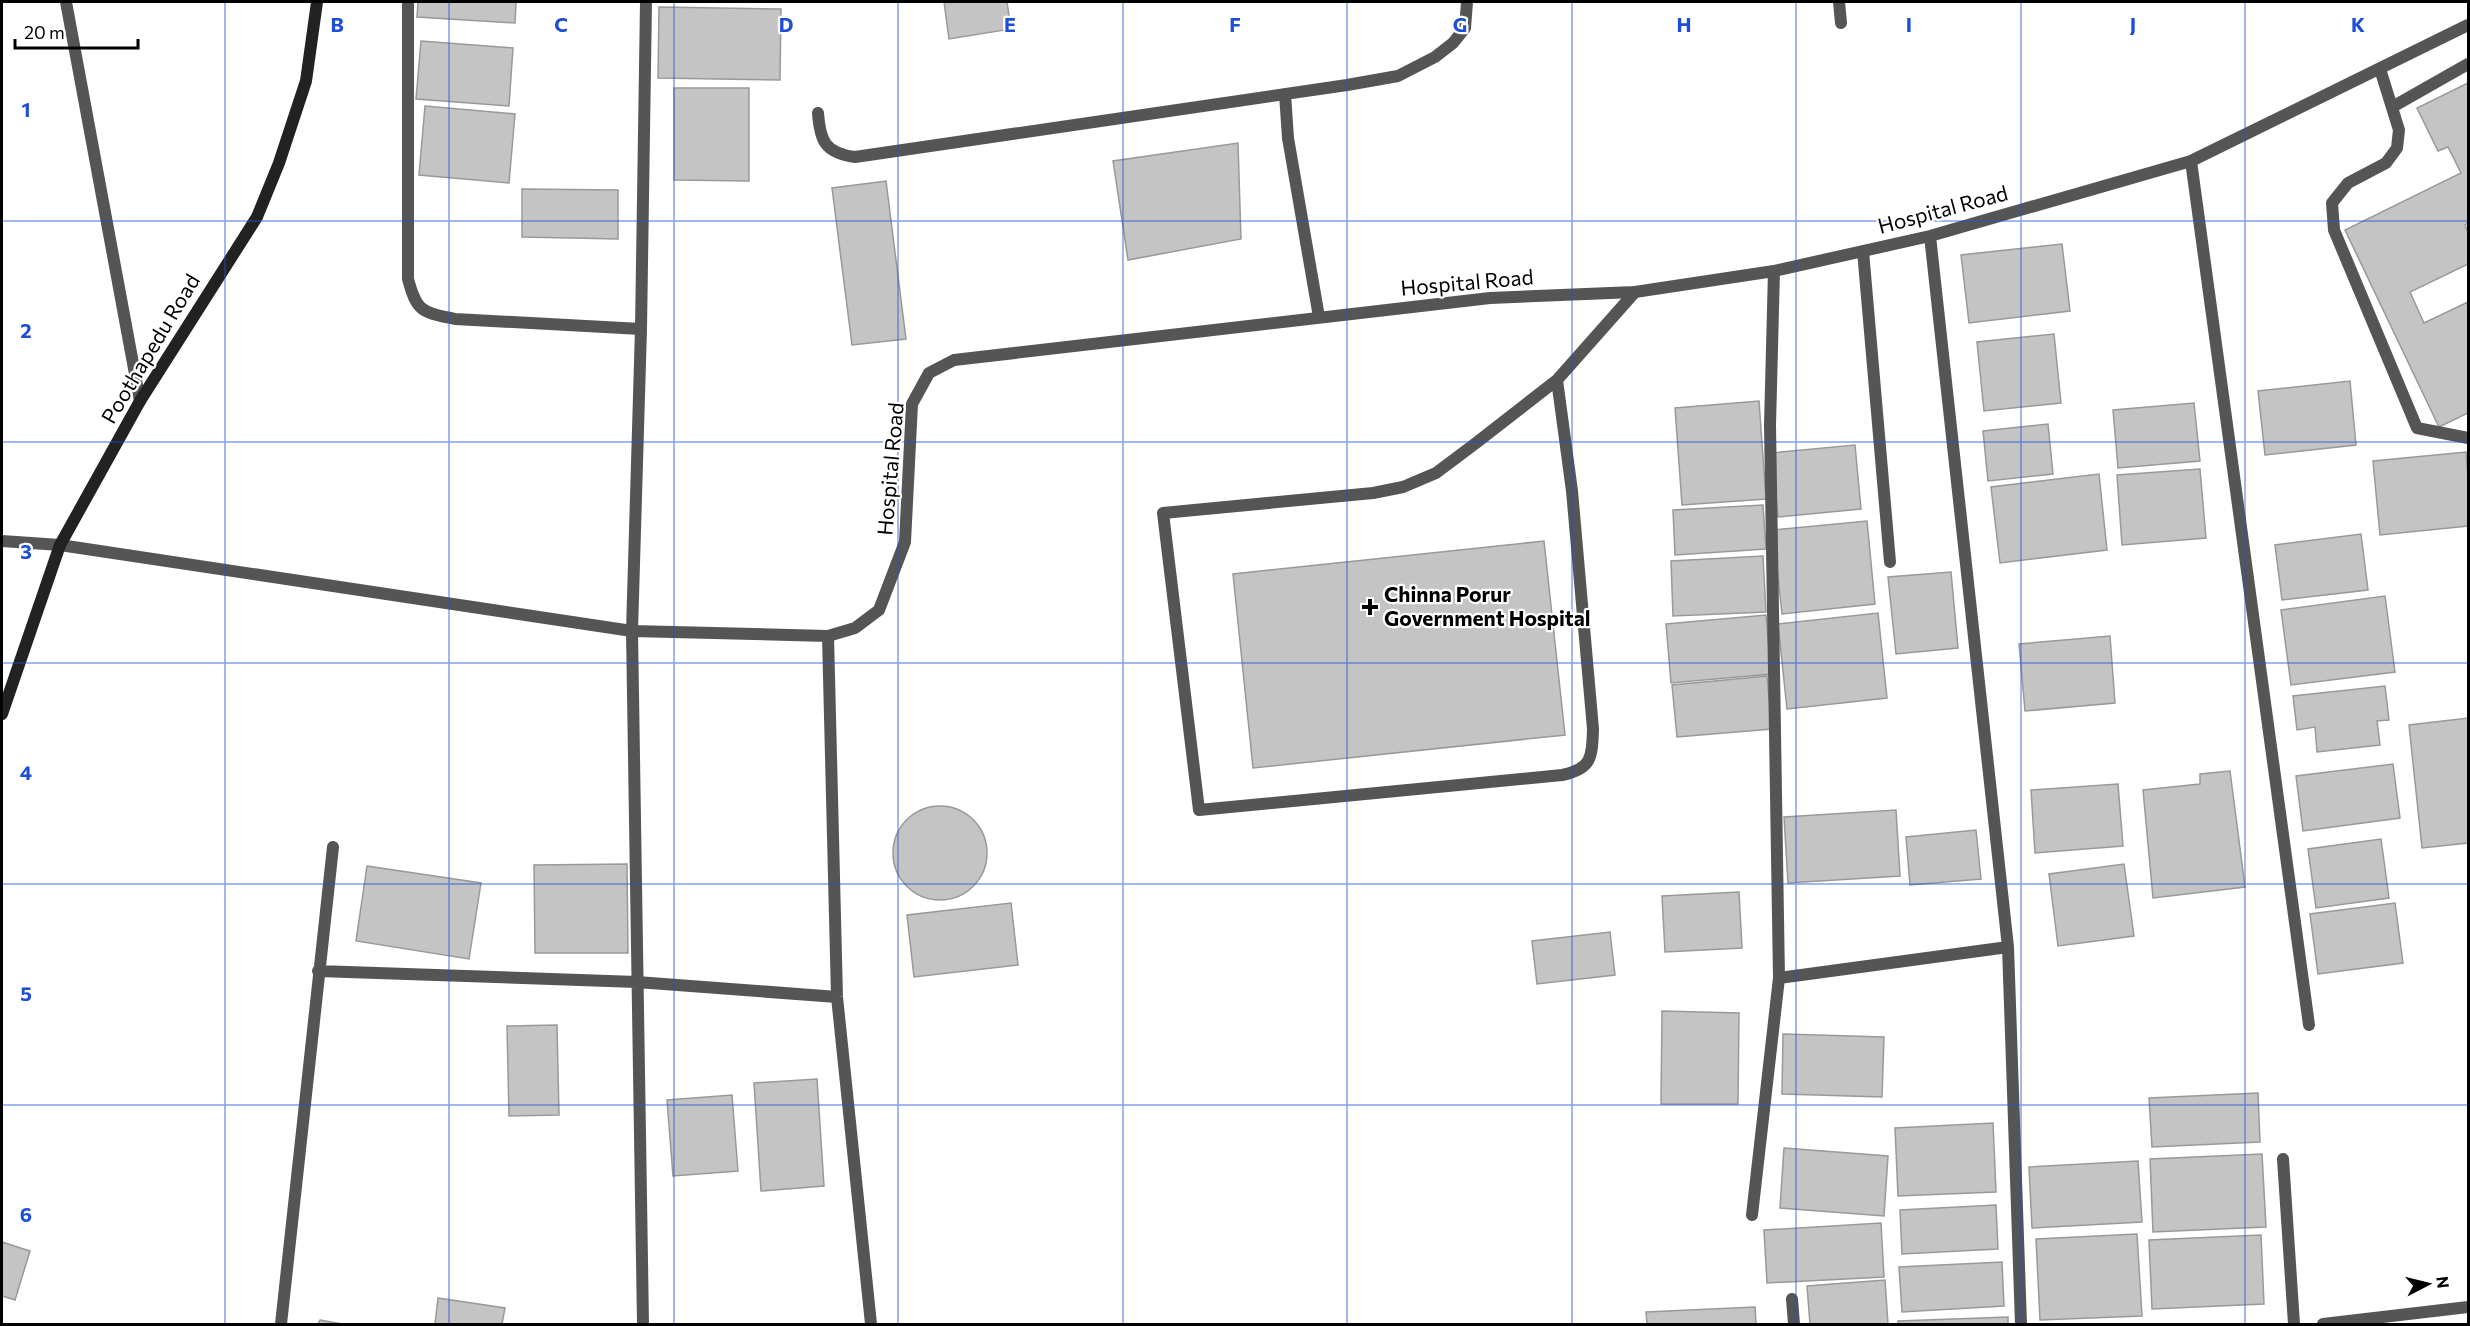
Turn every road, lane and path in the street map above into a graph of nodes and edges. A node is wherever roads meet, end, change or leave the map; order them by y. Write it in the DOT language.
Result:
graph roads {
  1 [pos="66,2"];
  2 [pos="317,2"];
  3 [pos="408,2"];
  4 [pos="646,2"];
  5 [pos="1467,2"];
  6 [pos="1839,2"];
  7 [pos="1841,23"];
  8 [pos="2469,25"];
  9 [pos="2469,64"];
  10 [pos="2380,69"];
  11 [pos="1285,94"];
  12 [pos="2394,106"];
  13 [pos="818,113"];
  14 [pos="2191,161"];
  15 [pos="1930,236"];
  16 [pos="1863,251"];
  17 [pos="1774,271"];
  18 [pos="1635,292"];
  19 [pos="1319,318"];
  20 [pos="641,329"];
  21 [pos="1557,380"];
  22 [pos="140,401"];
  23 [pos="2469,438"];
  24 [pos="2,541"];
  25 [pos="60,545"];
  26 [pos="1890,562"];
  27 [pos="632,631"];
  28 [pos="828,636"];
  29 [pos="2,714"];
  30 [pos="333,847"];
  31 [pos="2008,947"];
  32 [pos="318,970"];
  33 [pos="1779,978"];
  34 [pos="637,982"];
  35 [pos="837,997"];
  36 [pos="2309,1025"];
  37 [pos="2283,1158"];
  38 [pos="1752,1215"];
  39 [pos="1792,1299"];
  40 [pos="2469,1307"];
  41 [pos="281,1324"];
  42 [pos="643,1324"];
  43 [pos="871,1324"];
  44 [pos="1794,1324"];
  45 [pos="2022,1324"];
  46 [pos="2294,1324"];
  47 [pos="2323,1324"];
  1 -- 22 [label="street"];
  2 -- 22 [label="street, Poothapedu Road"];
  3 -- 20 [label="street"];
  4 -- 20 [label="street"];
  5 -- 11 [label="street"];
  6 -- 7 [label="street"];
  8 -- 10 [label="street, Hospital Road"];
  9 -- 12 [label="street"];
  10 -- 12 [label="street"];
  10 -- 14 [label="street, Hospital Road"];
  11 -- 13 [label="street"];
  11 -- 19 [label="street"];
  12 -- 23 [label="street"];
  14 -- 15 [label="street, Hospital Road"];
  14 -- 36 [label="street"];
  15 -- 16 [label="street, Hospital Road"];
  15 -- 31 [label="street"];
  16 -- 17 [label="street, Hospital Road"];
  16 -- 26 [label="street"];
  17 -- 18 [label="street, Hospital Road"];
  17 -- 33 [label="street"];
  18 -- 19 [label="street, Hospital Road"];
  18 -- 21 [label="street"];
  19 -- 28 [label="street, Hospital Road"];
  20 -- 27 [label="street"];
  21 -- 21 [label="street"];
  22 -- 25 [label="street, Poothapedu Road"];
  24 -- 25 [label="street, Hospital Road"];
  25 -- 27 [label="street, Hospital Road"];
  25 -- 29 [label="street, Poothapedu Road"];
  27 -- 28 [label="street, Hospital Road"];
  27 -- 34 [label="street"];
  28 -- 35 [label="street"];
  30 -- 32 [label="street"];
  31 -- 33 [label="street"];
  31 -- 45 [label="street"];
  32 -- 34 [label="street"];
  32 -- 41 [label="street"];
  33 -- 38 [label="street"];
  34 -- 35 [label="street"];
  34 -- 42 [label="street"];
  35 -- 43 [label="street"];
  37 -- 46 [label="street"];
  39 -- 44 [label="street"];
  40 -- 47 [label="street"];
}
